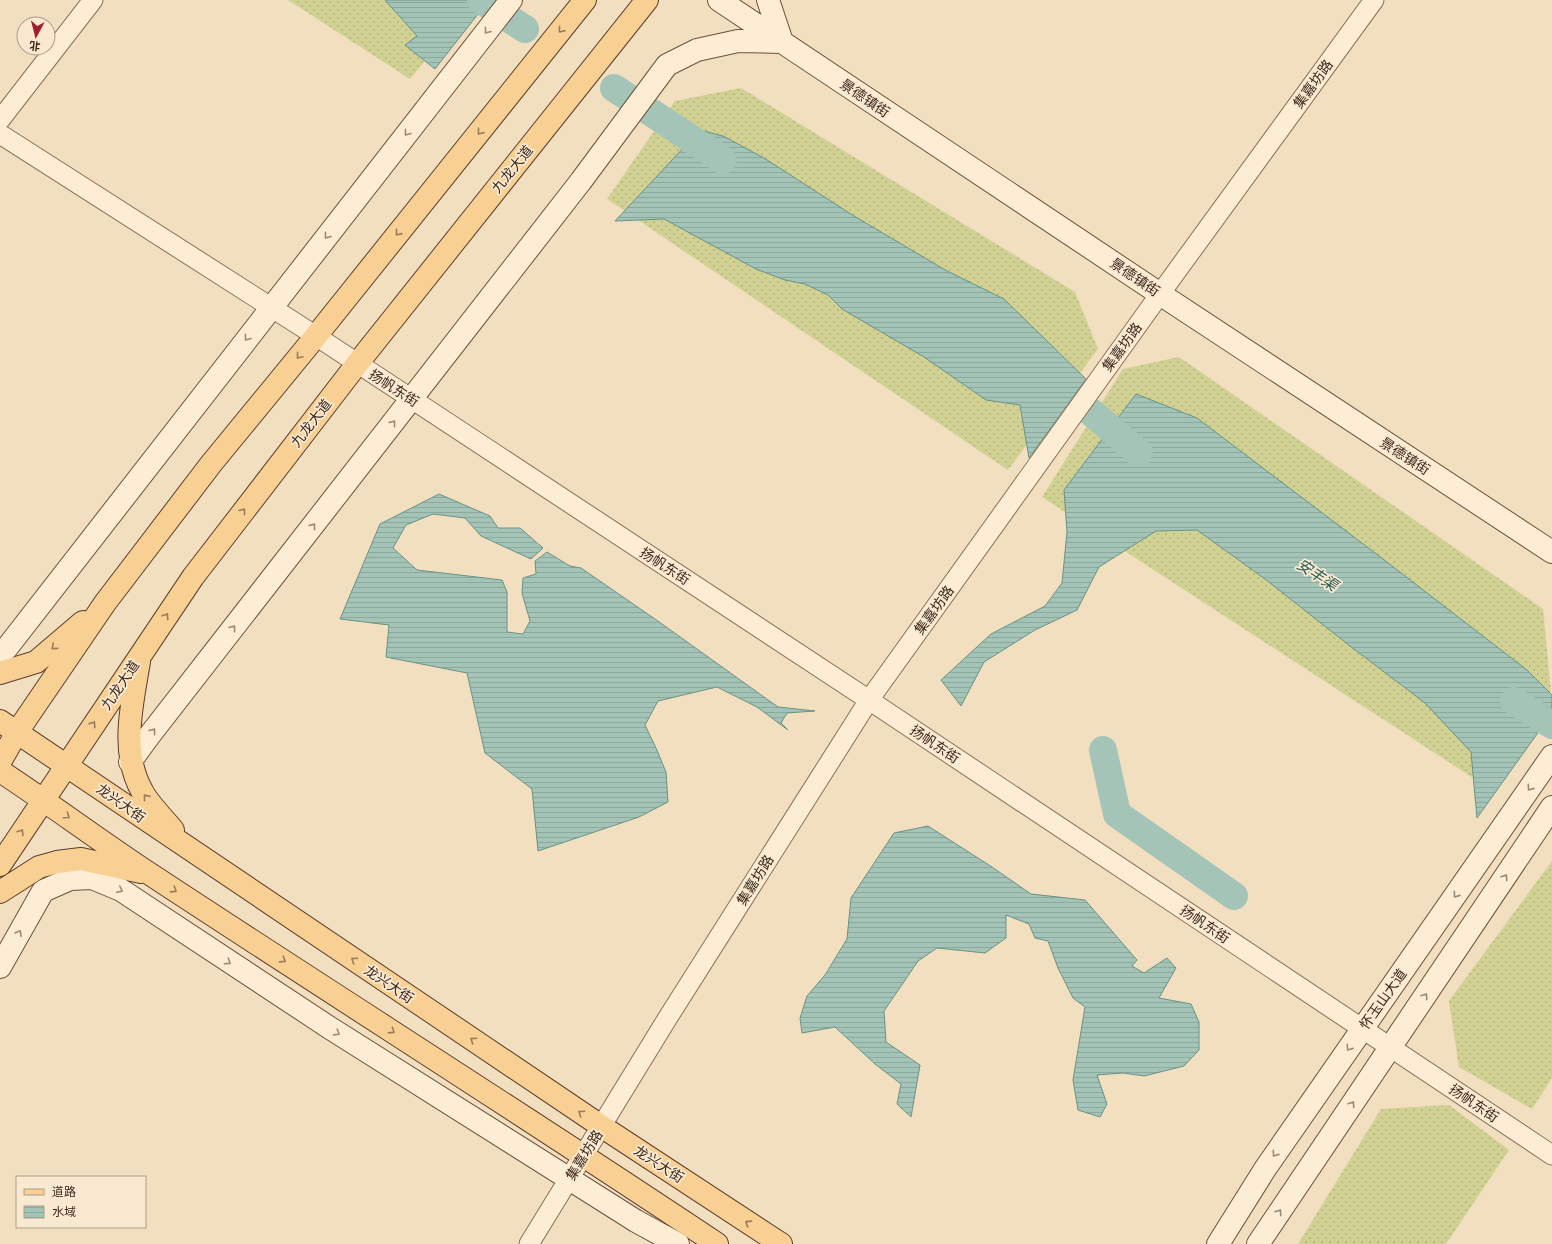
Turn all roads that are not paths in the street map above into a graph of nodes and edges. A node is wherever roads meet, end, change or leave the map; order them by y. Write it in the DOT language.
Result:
graph roads {
  1 [pos="93,0"];
  2 [pos="511,0"];
  3 [pos="585,0"];
  4 [pos="647,0"];
  5 [pos="719,0"];
  6 [pos="768,0"];
  7 [pos="1374,0"];
  8 [pos="782,42"];
  9 [pos="0,120"];
  10 [pos="0,134"];
  11 [pos="1160,294"];
  12 [pos="271,308"];
  13 [pos="316,336"];
  14 [pos="357,364"];
  15 [pos="411,399"];
  16 [pos="1552,552"];
  17 [pos="105,603"];
  18 [pos="0,651"];
  19 [pos="140,654"];
  20 [pos="0,673"];
  21 [pos="869,700"];
  22 [pos="9,727"];
  23 [pos="1552,756"];
  24 [pos="0,762"];
  25 [pos="130,762"];
  26 [pos="66,765"];
  27 [pos="0,771"];
  28 [pos="43,799"];
  29 [pos="1552,807"];
  30 [pos="189,849"];
  31 [pos="0,865"];
  32 [pos="64,870"];
  33 [pos="151,874"];
  34 [pos="0,892"];
  35 [pos="0,967"];
  36 [pos="1362,1029"];
  37 [pos="1390,1047"];
  38 [pos="602,1126"];
  39 [pos="583,1155"];
  40 [pos="1552,1155"];
  41 [pos="569,1179"];
  42 [pos="529,1244"];
  43 [pos="678,1244"];
  44 [pos="717,1244"];
  45 [pos="781,1244"];
  46 [pos="1218,1244"];
  47 [pos="1258,1244"];
  1 -- 9 [label="street"];
  2 -- 12 [label="main road, one-way"];
  3 -- 13 [label="main road, one-way"];
  4 -- 14 [label="main road, 九龙大道"];
  5 -- 8 [label="main road, 景德镇街"];
  6 -- 8 [label="main road"];
  7 -- 11 [label="street, 集嘉坊路"];
  8 -- 11 [label="main road, 景德镇街"];
  8 -- 15 [label="main road"];
  10 -- 12 [label="street, 扬帆东街"];
  11 -- 16 [label="main road, 景德镇街"];
  11 -- 21 [label="street, 集嘉坊路"];
  12 -- 13 [label="street, 扬帆东街"];
  12 -- 18 [label="main road, one-way"];
  13 -- 14 [label="street, 扬帆东街"];
  13 -- 17 [label="main road, one-way"];
  14 -- 15 [label="street, 扬帆东街"];
  19 -- 14 [label="main road, 九龙大道, one-way"];
  15 -- 21 [label="street, 扬帆东街"];
  25 -- 15 [label="main road, one-way"];
  17 -- 20 [label="main road, one-way"];
  17 -- 22 [label="main road"];
  19 -- 25 [label="main road"];
  26 -- 19 [label="main road, 九龙大道, one-way"];
  21 -- 36 [label="street, 扬帆东街"];
  21 -- 38 [label="street, 集嘉坊路"];
  22 -- 24 [label="main road"];
  22 -- 26 [label="main road, 龙兴大街"];
  23 -- 36 [label="main road, 怀玉山大道, one-way"];
  30 -- 25 [label="main road, one-way"];
  26 -- 28 [label="main road, 九龙大道"];
  26 -- 30 [label="main road, 龙兴大街"];
  27 -- 28 [label="main road"];
  31 -- 28 [label="main road, 九龙大道, one-way"];
  28 -- 33 [label="main road, one-way"];
  37 -- 29 [label="main road, one-way"];
  38 -- 30 [label="main road, 龙兴大街, one-way"];
  32 -- 33 [label="main road"];
  32 -- 34 [label="main road"];
  35 -- 32 [label="main road, one-way"];
  32 -- 41 [label="main road, one-way"];
  33 -- 39 [label="main road, one-way"];
  36 -- 37 [label="street, 扬帆东街"];
  36 -- 46 [label="main road, 怀玉山大道, one-way"];
  37 -- 40 [label="street, 扬帆东街"];
  47 -- 37 [label="main road, one-way"];
  38 -- 39 [label="street, 集嘉坊路"];
  45 -- 38 [label="main road, 龙兴大街, one-way"];
  39 -- 41 [label="street, 集嘉坊路"];
  39 -- 44 [label="main road"];
  41 -- 42 [label="street, 集嘉坊路"];
  41 -- 43 [label="main road"];
}
